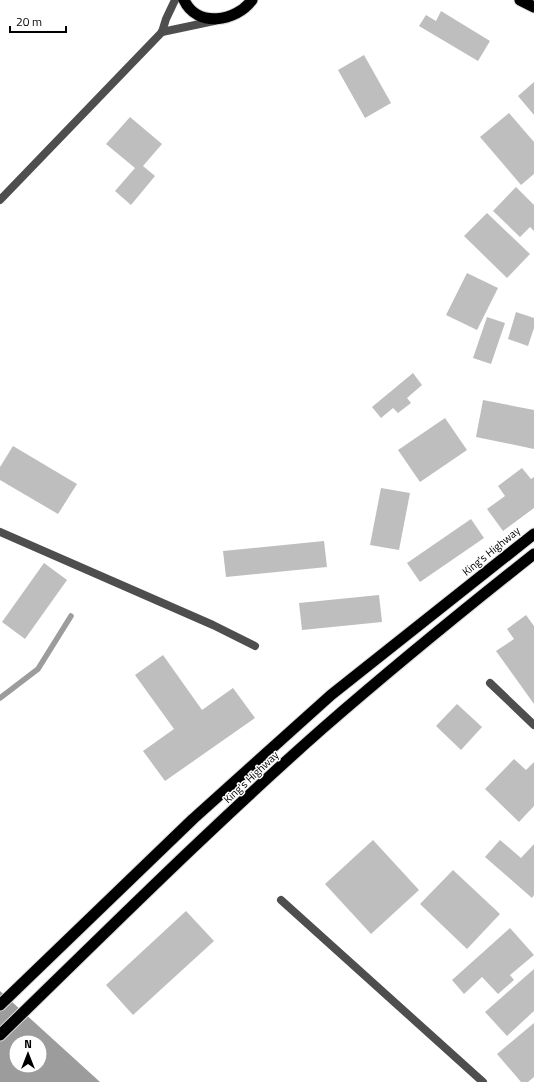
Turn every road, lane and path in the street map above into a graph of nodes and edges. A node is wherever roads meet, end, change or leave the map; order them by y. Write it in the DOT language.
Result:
graph roads {
  1 [pos="175,0"];
  2 [pos="184,0"];
  3 [pos="257,0"];
  4 [pos="520,0"];
  5 [pos="249,4"];
  6 [pos="534,8"];
  7 [pos="219,20"];
  8 [pos="162,32"];
  9 [pos="0,200"];
  10 [pos="0,532"];
  11 [pos="534,534"];
  12 [pos="534,554"];
  13 [pos="255,646"];
  14 [pos="490,683"];
  15 [pos="534,725"];
  16 [pos="281,900"];
  17 [pos="0,1005"];
  18 [pos="0,1036"];
  19 [pos="483,1082"];
  1 -- 8 [label="street"];
  2 -- 7 [label="highway"];
  3 -- 5 [label="highway"];
  4 -- 6 [label="highway"];
  5 -- 7 [label="highway"];
  7 -- 8 [label="street"];
  8 -- 9 [label="street"];
  10 -- 13 [label="street"];
  11 -- 17 [label="highway, King's Highway"];
  12 -- 18 [label="highway, King's Highway"];
  14 -- 15 [label="street"];
  16 -- 19 [label="street"];
}
